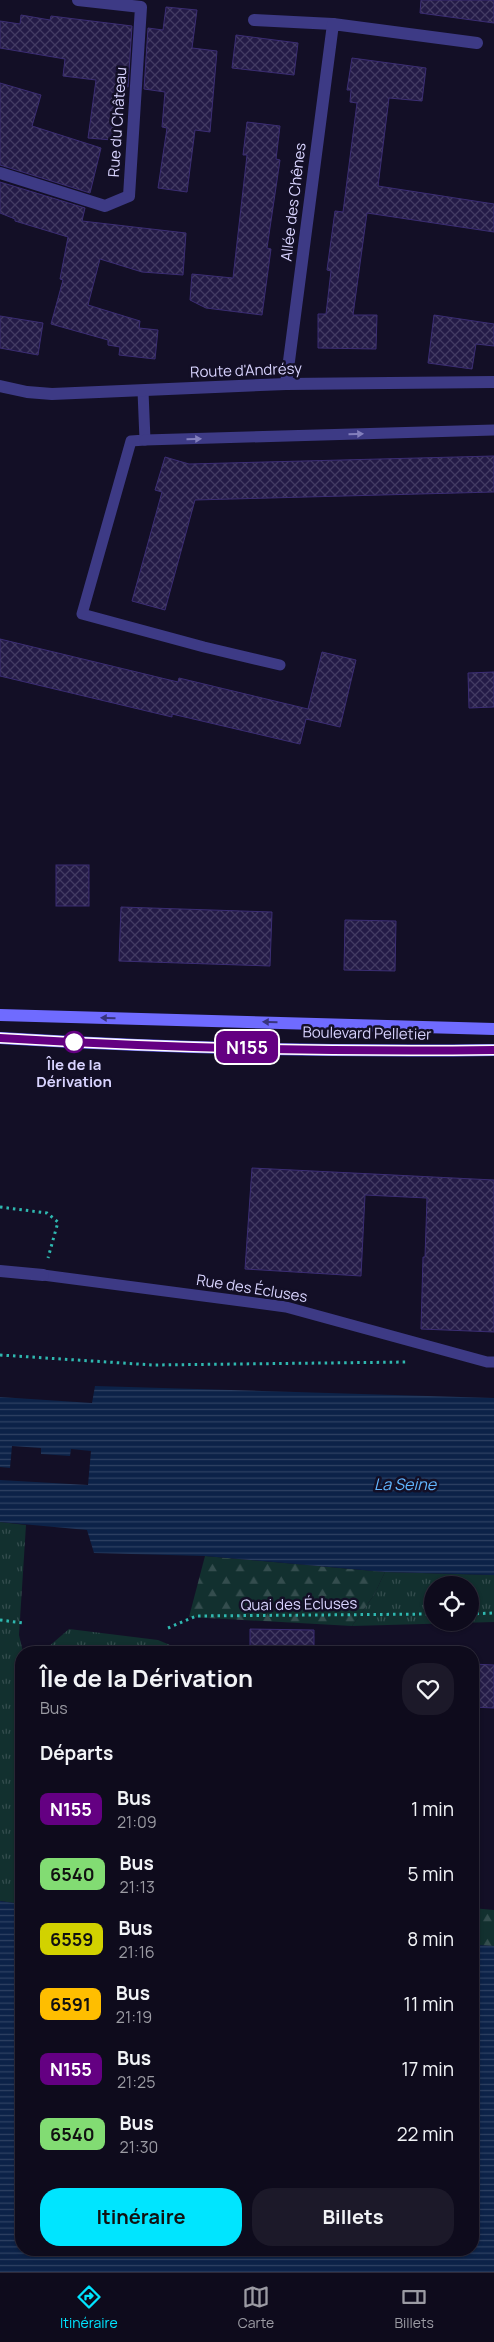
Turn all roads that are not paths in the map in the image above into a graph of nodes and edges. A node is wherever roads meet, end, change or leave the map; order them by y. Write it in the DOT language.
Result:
graph roads {
  1 [pos="78,0"];
  2 [pos="254,20"];
  3 [pos="333,24"];
  4 [pos="477,43"];
  5 [pos="0,173"];
  6 [pos="494,382"];
  7 [pos="286,384"];
  8 [pos="0,386"];
  9 [pos="143,391"];
  10 [pos="494,430"];
  11 [pos="145,440"];
  12 [pos="280,665"];
  13 [pos="0,1015"];
  14 [pos="494,1029"];
  15 [pos="0,1038"];
  16 [pos="494,1050"];
  17 [pos="0,1271"];
  18 [pos="43,1276"];
  19 [pos="494,1362"];
  1 -- 5 [label="street, Rue du Château"];
  2 -- 3 [label="street"];
  3 -- 4 [label="street"];
  3 -- 7 [label="street, Allée des Chênes"];
  6 -- 7 [label="street, Route d'Andrésy"];
  7 -- 9 [label="street, Route d'Andrésy"];
  8 -- 9 [label="street, Route d'Andrésy"];
  9 -- 11 [label="lane"];
  11 -- 10 [label="lane, one-way"];
  11 -- 12 [label="lane"];
  14 -- 13 [label="main road, Boulevard Pelletier, one-way"];
  15 -- 16 [label="main road, Boulevard Pelletier"];
  17 -- 18 [label="street, Rue des Écluses"];
  18 -- 19 [label="lane, Rue des Écluses"];
}
